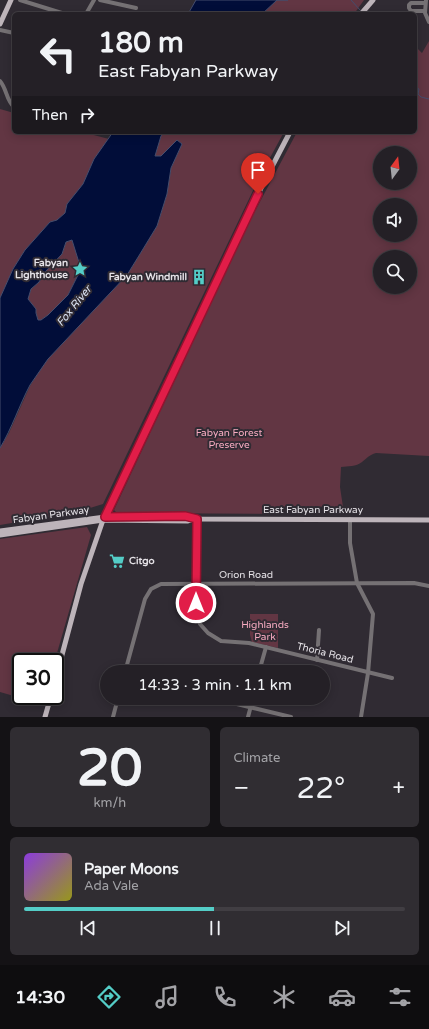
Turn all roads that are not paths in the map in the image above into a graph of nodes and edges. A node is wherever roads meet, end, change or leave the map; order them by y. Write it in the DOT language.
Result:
graph roads {
  1 [pos="11,0"];
  2 [pos="20,0"];
  3 [pos="94,0"];
  4 [pos="100,0"];
  5 [pos="373,0"];
  6 [pos="426,2"];
  7 [pos="136,8"];
  8 [pos="426,11"];
  9 [pos="59,12"];
  10 [pos="87,12"];
  11 [pos="363,12"];
  12 [pos="429,22"];
  13 [pos="0,24"];
  14 [pos="0,30"];
  15 [pos="12,33"];
  16 [pos="0,80"];
  17 [pos="12,106"];
  18 [pos="289,134"];
  19 [pos="104,519"];
  20 [pos="197,519"];
  21 [pos="350,519"];
  22 [pos="429,520"];
  23 [pos="49,526"];
  24 [pos="0,531"];
  25 [pos="0,535"];
  26 [pos="357,583"];
  27 [pos="196,584"];
  28 [pos="429,586"];
  29 [pos="319,630"];
  30 [pos="266,647"];
  31 [pos="63,653"];
  32 [pos="317,660"];
  33 [pos="127,665"];
  34 [pos="261,665"];
  35 [pos="368,673"];
  36 [pos="392,678"];
  37 [pos="48,705"];
  38 [pos="116,705"];
  39 [pos="242,705"];
  40 [pos="251,707"];
  41 [pos="45,717"];
  42 [pos="113,717"];
  43 [pos="248,717"];
  44 [pos="291,717"];
  45 [pos="361,717"];
  1 -- 13 [label="main road"];
  2 -- 9 [label="street"];
  3 -- 10 [label="street"];
  4 -- 7 [label="street"];
  5 -- 11 [label="main road"];
  6 -- 8 [label="street"];
  6 -- 8 [label="street"];
  8 -- 12 [label="street"];
  14 -- 15 [label="street"];
  16 -- 17 [label="street"];
  18 -- 19 [label="main road"];
  19 -- 20 [label="main road, East Fabyan Parkway"];
  19 -- 23 [label="main road, Fabyan Parkway"];
  19 -- 31 [label="main road"];
  20 -- 21 [label="main road, East Fabyan Parkway"];
  20 -- 27 [label="street, Thoria Road"];
  21 -- 22 [label="main road, East Fabyan Parkway"];
  21 -- 26 [label="street"];
  23 -- 24 [label="main road, Fabyan Parkway"];
  23 -- 25 [label="main road, Fabyan Parkway"];
  26 -- 27 [label="street, Orion Road"];
  26 -- 28 [label="street, Orion Road"];
  26 -- 35 [label="street"];
  27 -- 30 [label="street, Thoria Road"];
  27 -- 33 [label="street, Orion Road"];
  29 -- 32 [label="street"];
  30 -- 32 [label="street, Thoria Road"];
  30 -- 34 [label="street"];
  32 -- 35 [label="street, Thoria Road"];
  35 -- 36 [label="street, Thoria Road"];
  35 -- 45 [label="street"];
  37 -- 41 [label="main road"];
  38 -- 42 [label="street"];
  39 -- 40 [label="street"];
  40 -- 43 [label="street"];
  40 -- 44 [label="street"];
}
